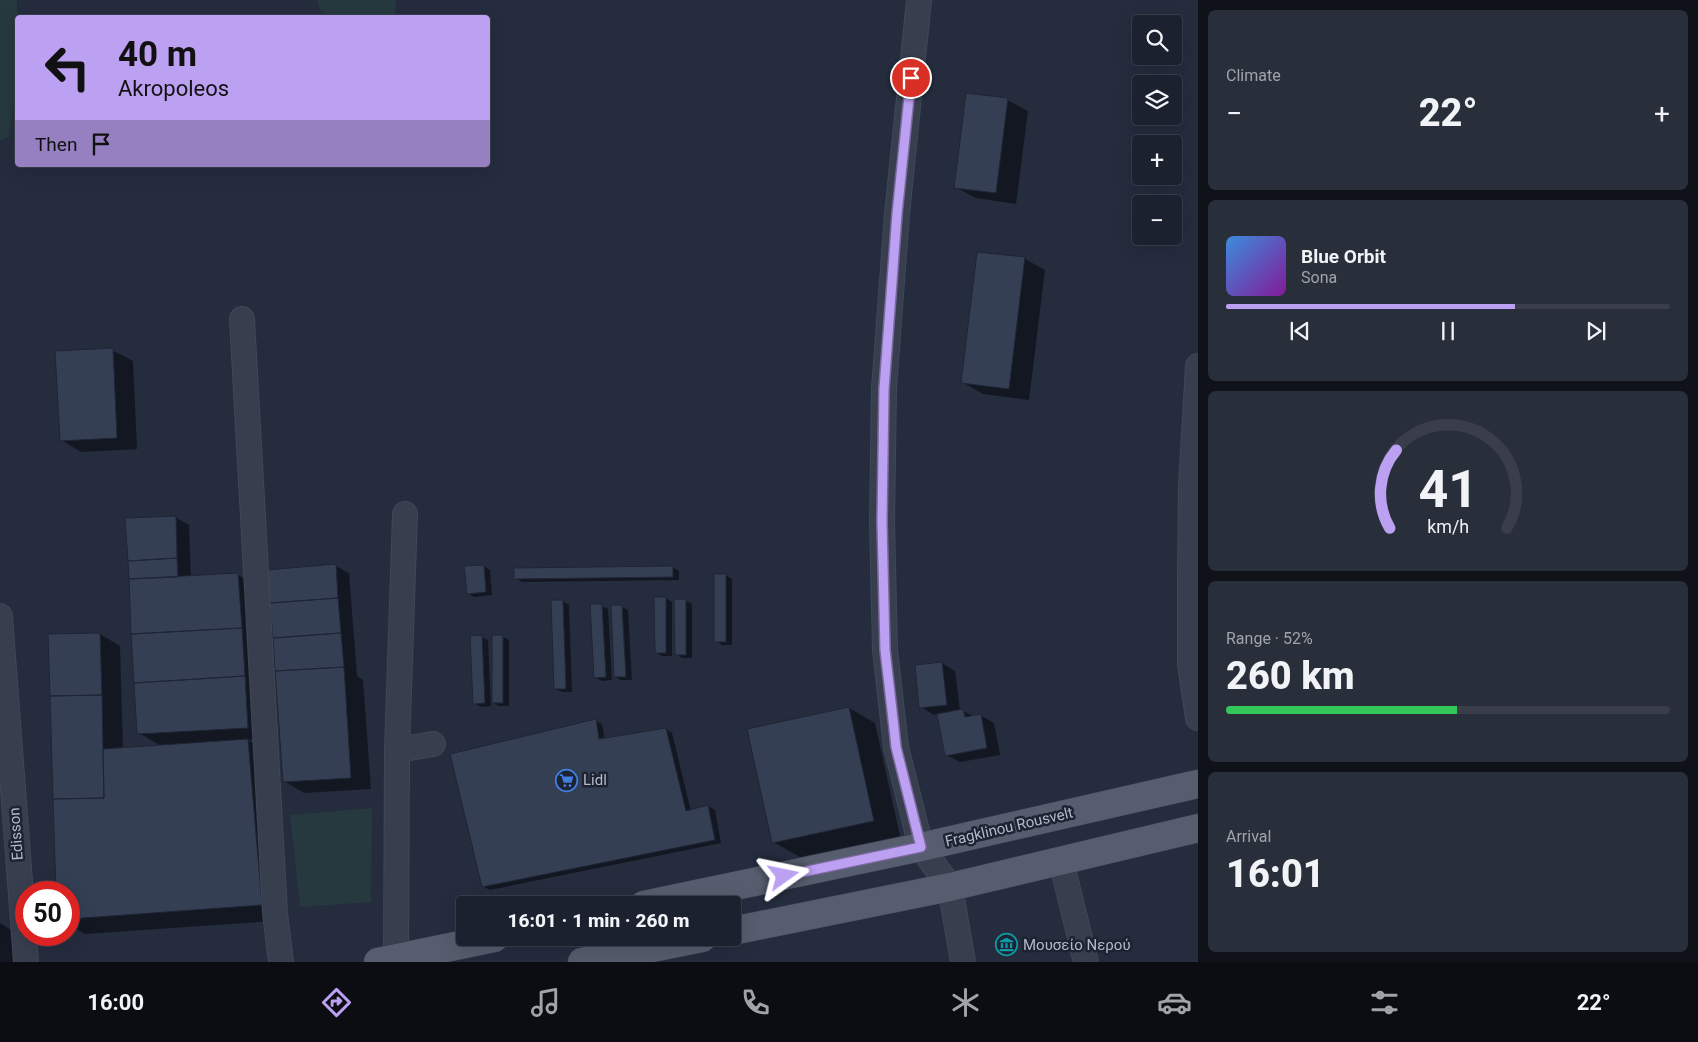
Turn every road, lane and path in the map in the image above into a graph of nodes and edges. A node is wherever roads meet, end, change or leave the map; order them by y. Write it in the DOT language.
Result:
graph roads {
  1 [pos="919,0"];
  2 [pos="242,319"];
  3 [pos="1198,366"];
  4 [pos="405,514"];
  5 [pos="0,616"];
  6 [pos="1198,718"];
  7 [pos="433,744"];
  8 [pos="397,750"];
  9 [pos="1198,784"];
  10 [pos="8,826"];
  11 [pos="1198,828"];
  12 [pos="921,847"];
  13 [pos="1064,861"];
  14 [pos="950,887"];
  15 [pos="687,896"];
  16 [pos="741,930"];
  17 [pos="456,946"];
  18 [pos="662,946"];
  19 [pos="387,960"];
  20 [pos="26,962"];
  21 [pos="281,962"];
  22 [pos="582,962"];
  23 [pos="963,962"];
  24 [pos="1086,962"];
  1 -- 12 [label="street"];
  2 -- 21 [label="street"];
  3 -- 6 [label="street"];
  4 -- 8 [label="street"];
  5 -- 10 [label="street, Edisson"];
  7 -- 8 [label="street"];
  8 -- 19 [label="street"];
  9 -- 12 [label="main road, Fragklinou Rousvelt"];
  10 -- 20 [label="street, Edisson"];
  11 -- 13 [label="main road"];
  12 -- 14 [label="street"];
  12 -- 15 [label="main road, Fragklinou Rousvelt"];
  13 -- 14 [label="main road"];
  13 -- 24 [label="street"];
  14 -- 16 [label="main road"];
  14 -- 23 [label="street"];
  17 -- 19 [label="main road"];
  18 -- 22 [label="main road"];
}
